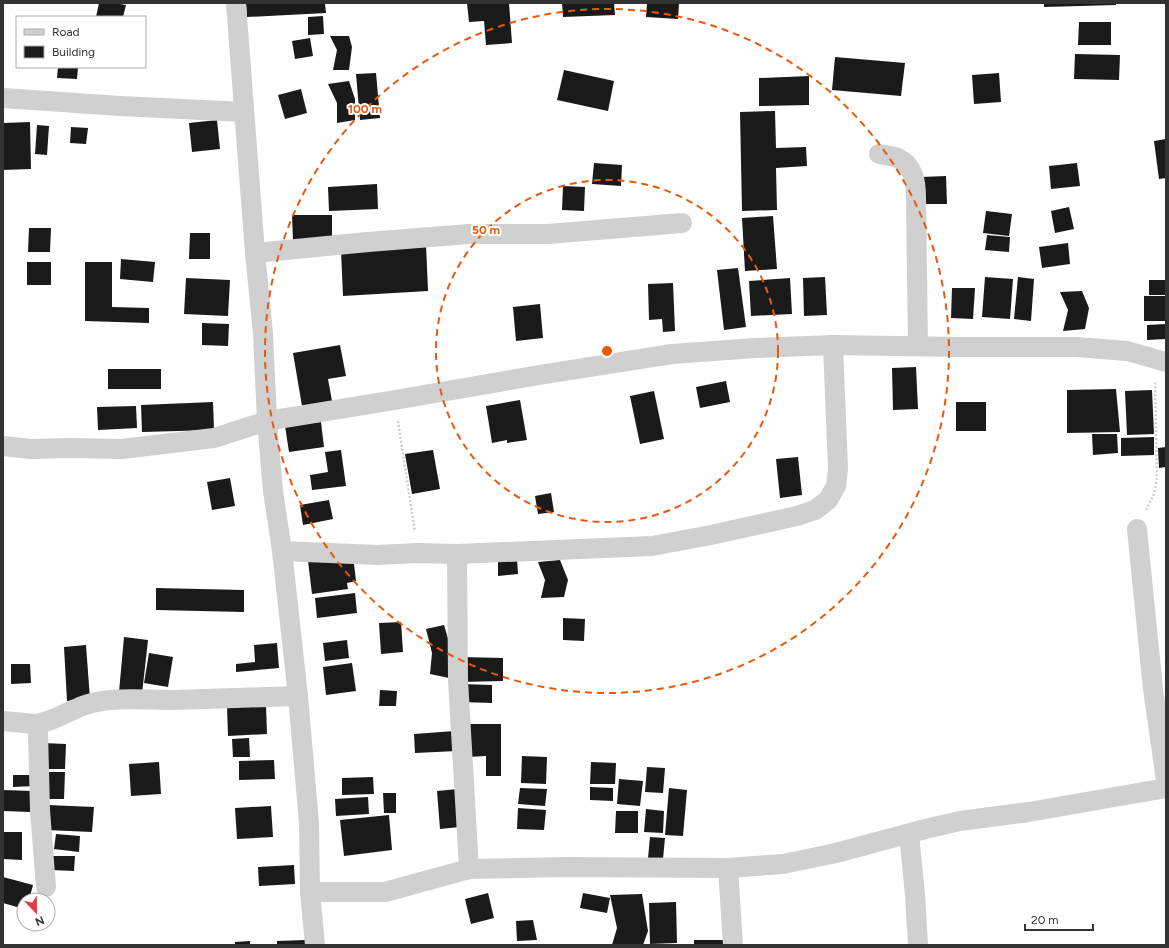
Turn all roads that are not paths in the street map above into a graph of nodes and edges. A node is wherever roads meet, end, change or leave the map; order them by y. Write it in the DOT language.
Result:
graph roads {
  1 [pos="236,3"];
  2 [pos="3,98"];
  3 [pos="244,112"];
  4 [pos="879,154"];
  5 [pos="682,223"];
  6 [pos="255,253"];
  7 [pos="833,345"];
  8 [pos="918,346"];
  9 [pos="1161,360"];
  10 [pos="268,421"];
  11 [pos="3,446"];
  12 [pos="1138,529"];
  13 [pos="282,550"];
  14 [pos="457,554"];
  15 [pos="298,696"];
  16 [pos="3,721"];
  17 [pos="35,724"];
  18 [pos="1166,780"];
  19 [pos="1166,788"];
  20 [pos="909,834"];
  21 [pos="728,868"];
  22 [pos="469,869"];
  23 [pos="46,887"];
  24 [pos="310,892"];
  25 [pos="315,945"];
  26 [pos="733,945"];
  27 [pos="918,945"];
  1 -- 3 [label="street"];
  2 -- 3 [label="street"];
  3 -- 6 [label="street"];
  4 -- 8 [label="street"];
  5 -- 6 [label="street"];
  6 -- 10 [label="street"];
  7 -- 8 [label="street"];
  7 -- 10 [label="street"];
  7 -- 14 [label="street"];
  8 -- 9 [label="street"];
  10 -- 11 [label="street"];
  10 -- 13 [label="street"];
  12 -- 18 [label="street"];
  13 -- 14 [label="street"];
  13 -- 15 [label="street"];
  14 -- 22 [label="street"];
  15 -- 17 [label="street"];
  15 -- 24 [label="street"];
  16 -- 17 [label="street"];
  17 -- 23 [label="street"];
  19 -- 20 [label="street"];
  20 -- 21 [label="street"];
  20 -- 27 [label="street"];
  21 -- 22 [label="street"];
  21 -- 26 [label="street"];
  22 -- 24 [label="street"];
  24 -- 25 [label="street"];
}
